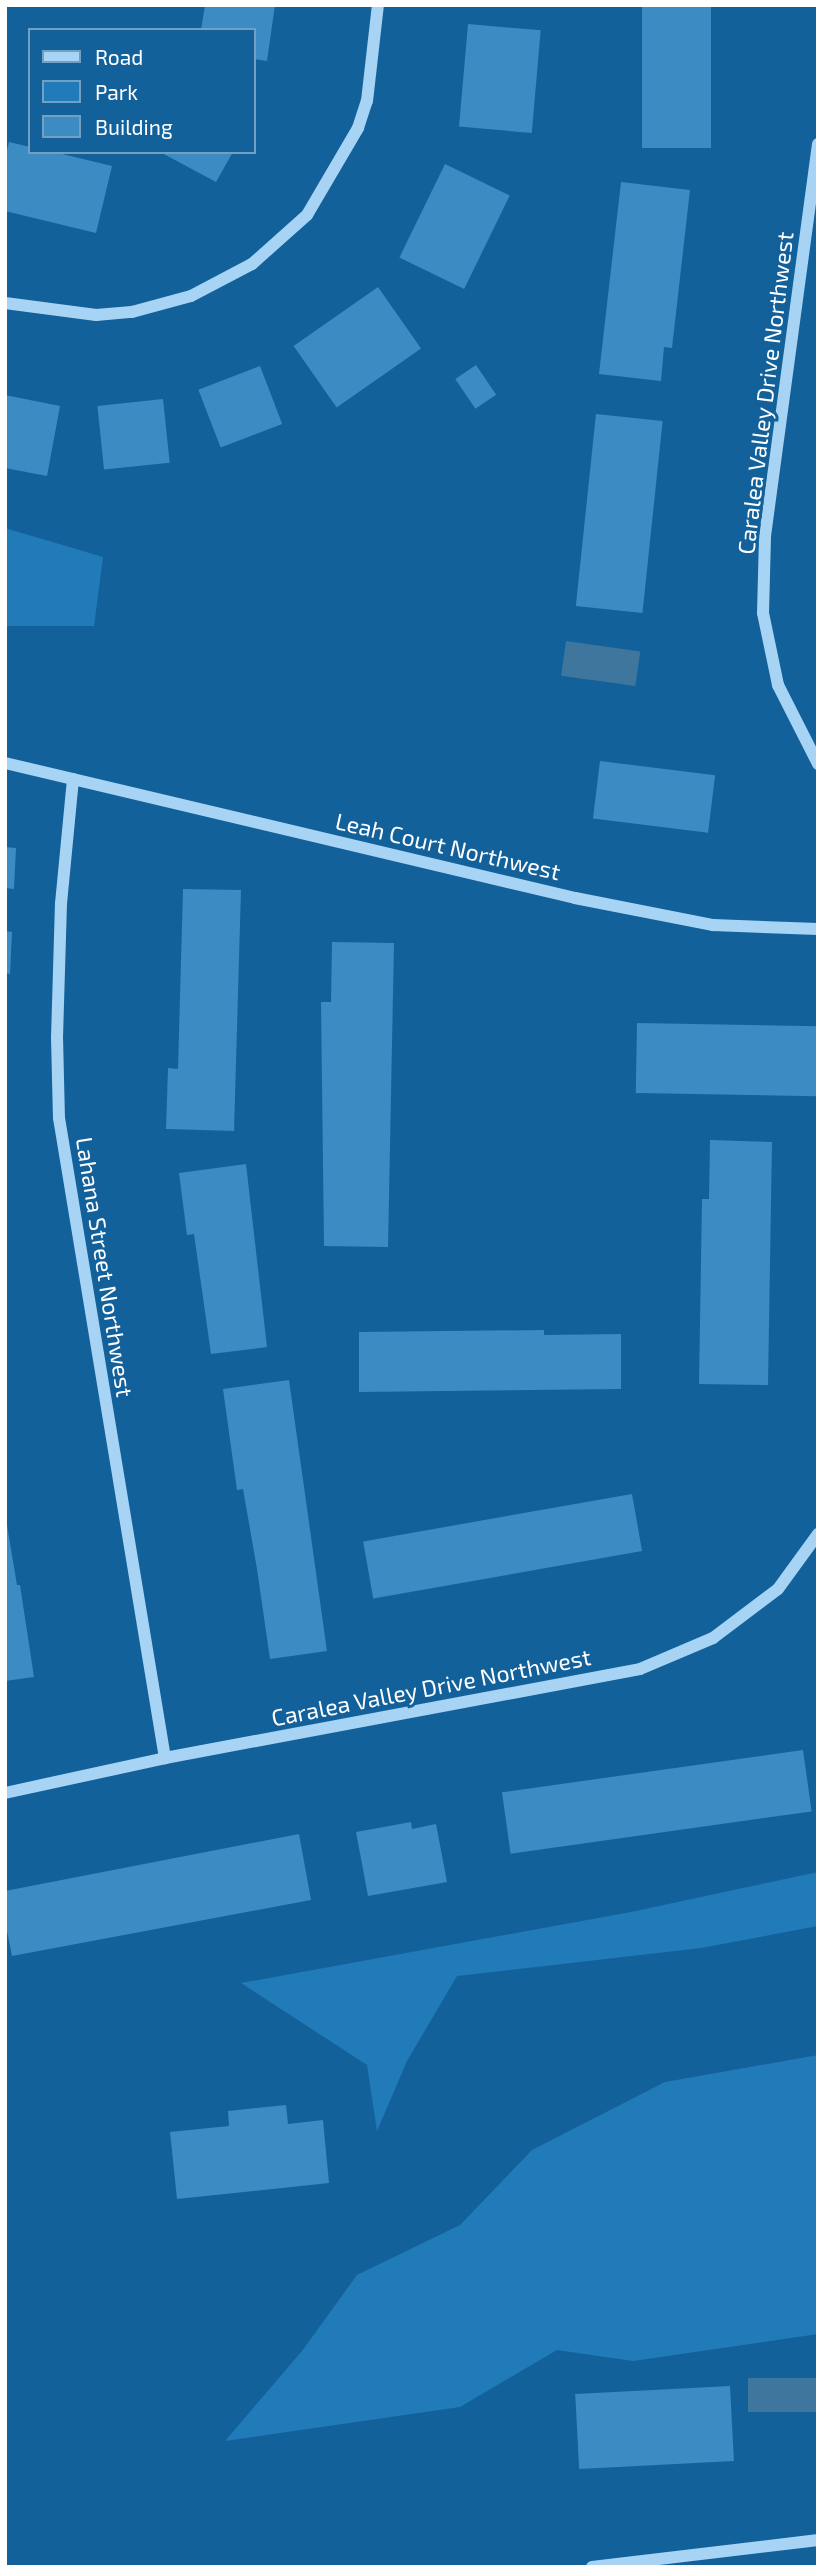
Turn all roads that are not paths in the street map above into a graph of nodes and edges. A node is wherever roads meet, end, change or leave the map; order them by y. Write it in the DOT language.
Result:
graph roads {
  1 [pos="378,5"];
  2 [pos="818,144"];
  3 [pos="5,303"];
  4 [pos="5,762"];
  5 [pos="818,764"];
  6 [pos="73,779"];
  7 [pos="818,929"];
  8 [pos="818,1534"];
  9 [pos="165,1758"];
  10 [pos="5,1793"];
  11 [pos="818,2540"];
  12 [pos="592,2567"];
  1 -- 3 [label="street"];
  2 -- 5 [label="street, Caralea Valley Drive Northwest"];
  4 -- 6 [label="street, Leah Court Northwest"];
  6 -- 7 [label="street, Leah Court Northwest"];
  6 -- 9 [label="street, Lahana Street Northwest"];
  8 -- 9 [label="street, Caralea Valley Drive Northwest"];
  9 -- 10 [label="street, Caralea Valley Drive Northwest"];
  11 -- 12 [label="street"];
}
